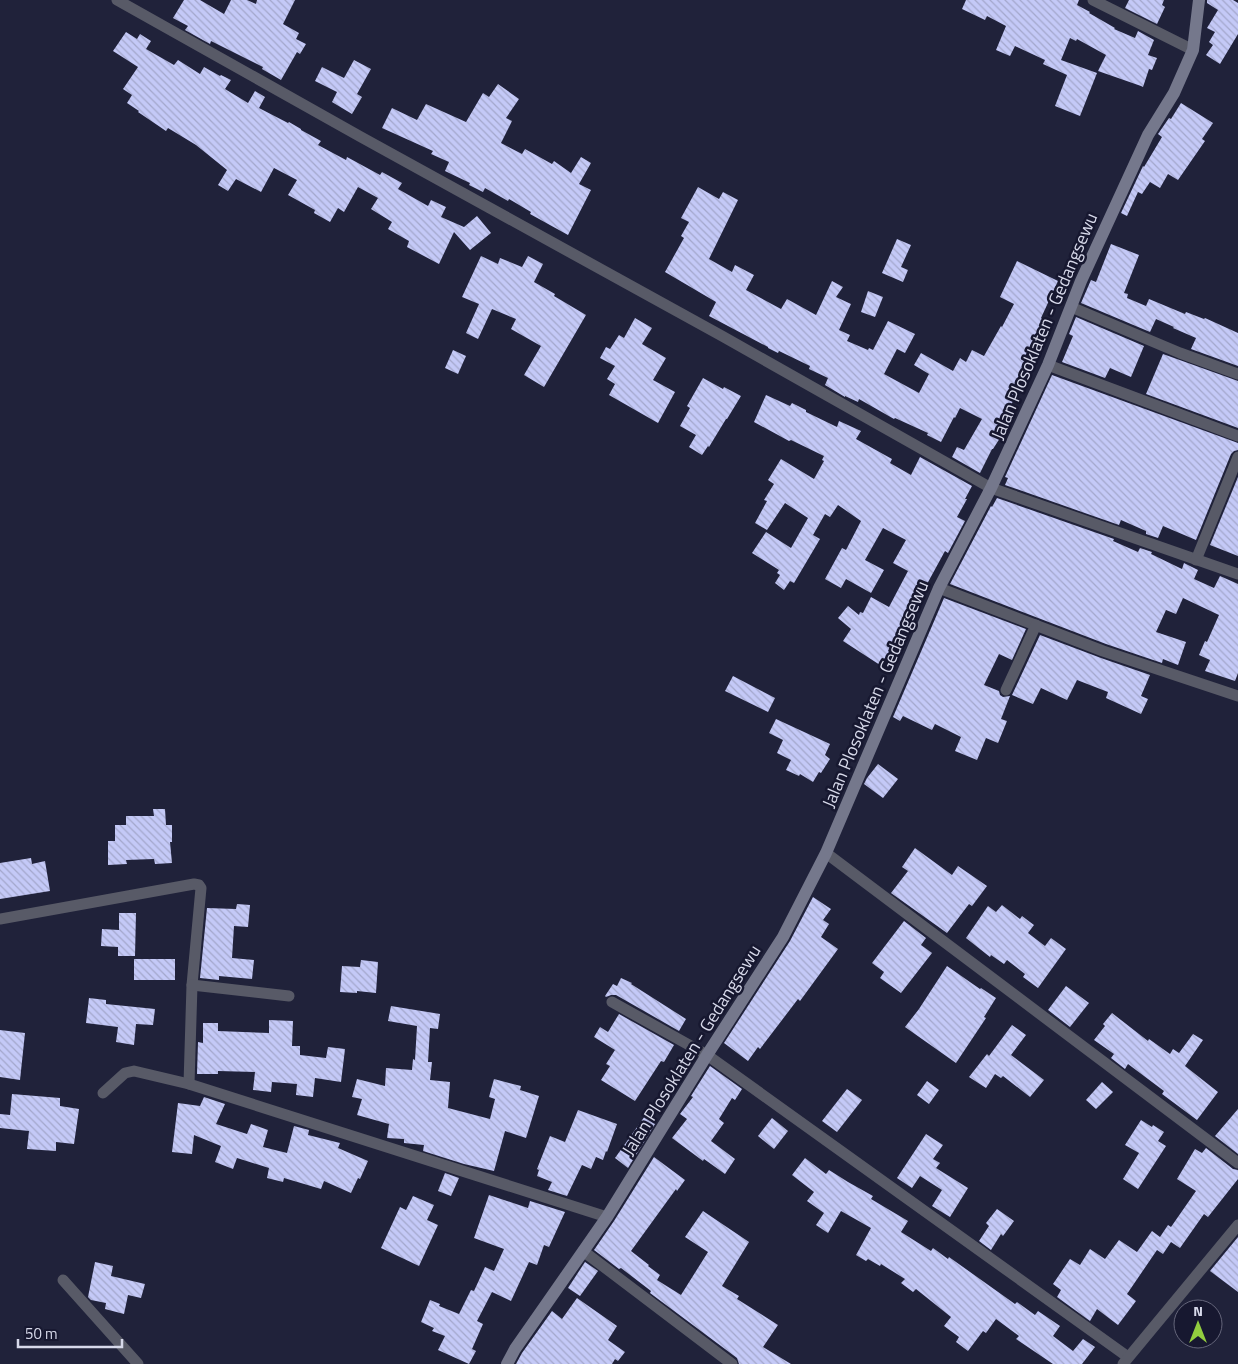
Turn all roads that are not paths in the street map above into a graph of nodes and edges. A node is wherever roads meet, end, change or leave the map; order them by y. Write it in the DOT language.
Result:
graph roads {
  1 [pos="117,0"];
  2 [pos="1093,0"];
  3 [pos="1199,0"];
  4 [pos="1193,50"];
  5 [pos="1071,307"];
  6 [pos="1048,365"];
  7 [pos="1238,374"];
  8 [pos="1238,436"];
  9 [pos="1238,457"];
  10 [pos="991,488"];
  11 [pos="1196,560"];
  12 [pos="1238,574"];
  13 [pos="939,588"];
  14 [pos="1036,625"];
  15 [pos="1006,690"];
  16 [pos="1238,696"];
  17 [pos="826,853"];
  18 [pos="0,919"];
  19 [pos="192,985"];
  20 [pos="289,996"];
  21 [pos="612,1002"];
  22 [pos="707,1055"];
  23 [pos="189,1084"];
  24 [pos="103,1093"];
  25 [pos="1238,1163"];
  26 [pos="607,1217"];
  27 [pos="1238,1226"];
  28 [pos="583,1251"];
  29 [pos="63,1280"];
  30 [pos="1126,1361"];
  31 [pos="138,1364"];
  32 [pos="507,1364"];
  33 [pos="732,1364"];
  1 -- 10 [label="street"];
  2 -- 4 [label="street"];
  3 -- 4 [label="main road, Jalan Plosoklaten - Gedangsewu"];
  4 -- 5 [label="main road, Jalan Plosoklaten - Gedangsewu"];
  5 -- 6 [label="main road, Jalan Plosoklaten - Gedangsewu"];
  5 -- 7 [label="street"];
  6 -- 8 [label="street"];
  6 -- 10 [label="main road, Jalan Plosoklaten - Gedangsewu"];
  9 -- 11 [label="street"];
  10 -- 11 [label="street"];
  10 -- 13 [label="main road, Jalan Plosoklaten - Gedangsewu"];
  11 -- 12 [label="street"];
  13 -- 14 [label="street"];
  13 -- 17 [label="main road, Jalan Plosoklaten - Gedangsewu"];
  14 -- 15 [label="street"];
  14 -- 16 [label="street"];
  17 -- 22 [label="main road, Jalan Plosoklaten - Gedangsewu"];
  17 -- 25 [label="street"];
  18 -- 19 [label="street"];
  19 -- 20 [label="street"];
  19 -- 23 [label="street"];
  21 -- 22 [label="street"];
  22 -- 26 [label="main road, Jalan Plosoklaten - Gedangsewu"];
  22 -- 30 [label="street"];
  23 -- 24 [label="street"];
  23 -- 26 [label="street"];
  26 -- 28 [label="main road, Jalan Plosoklaten - Gedangsewu"];
  27 -- 30 [label="street"];
  28 -- 32 [label="main road, Jalan Plosoklaten - Gedangsewu"];
  28 -- 33 [label="street"];
  29 -- 31 [label="street"];
}
